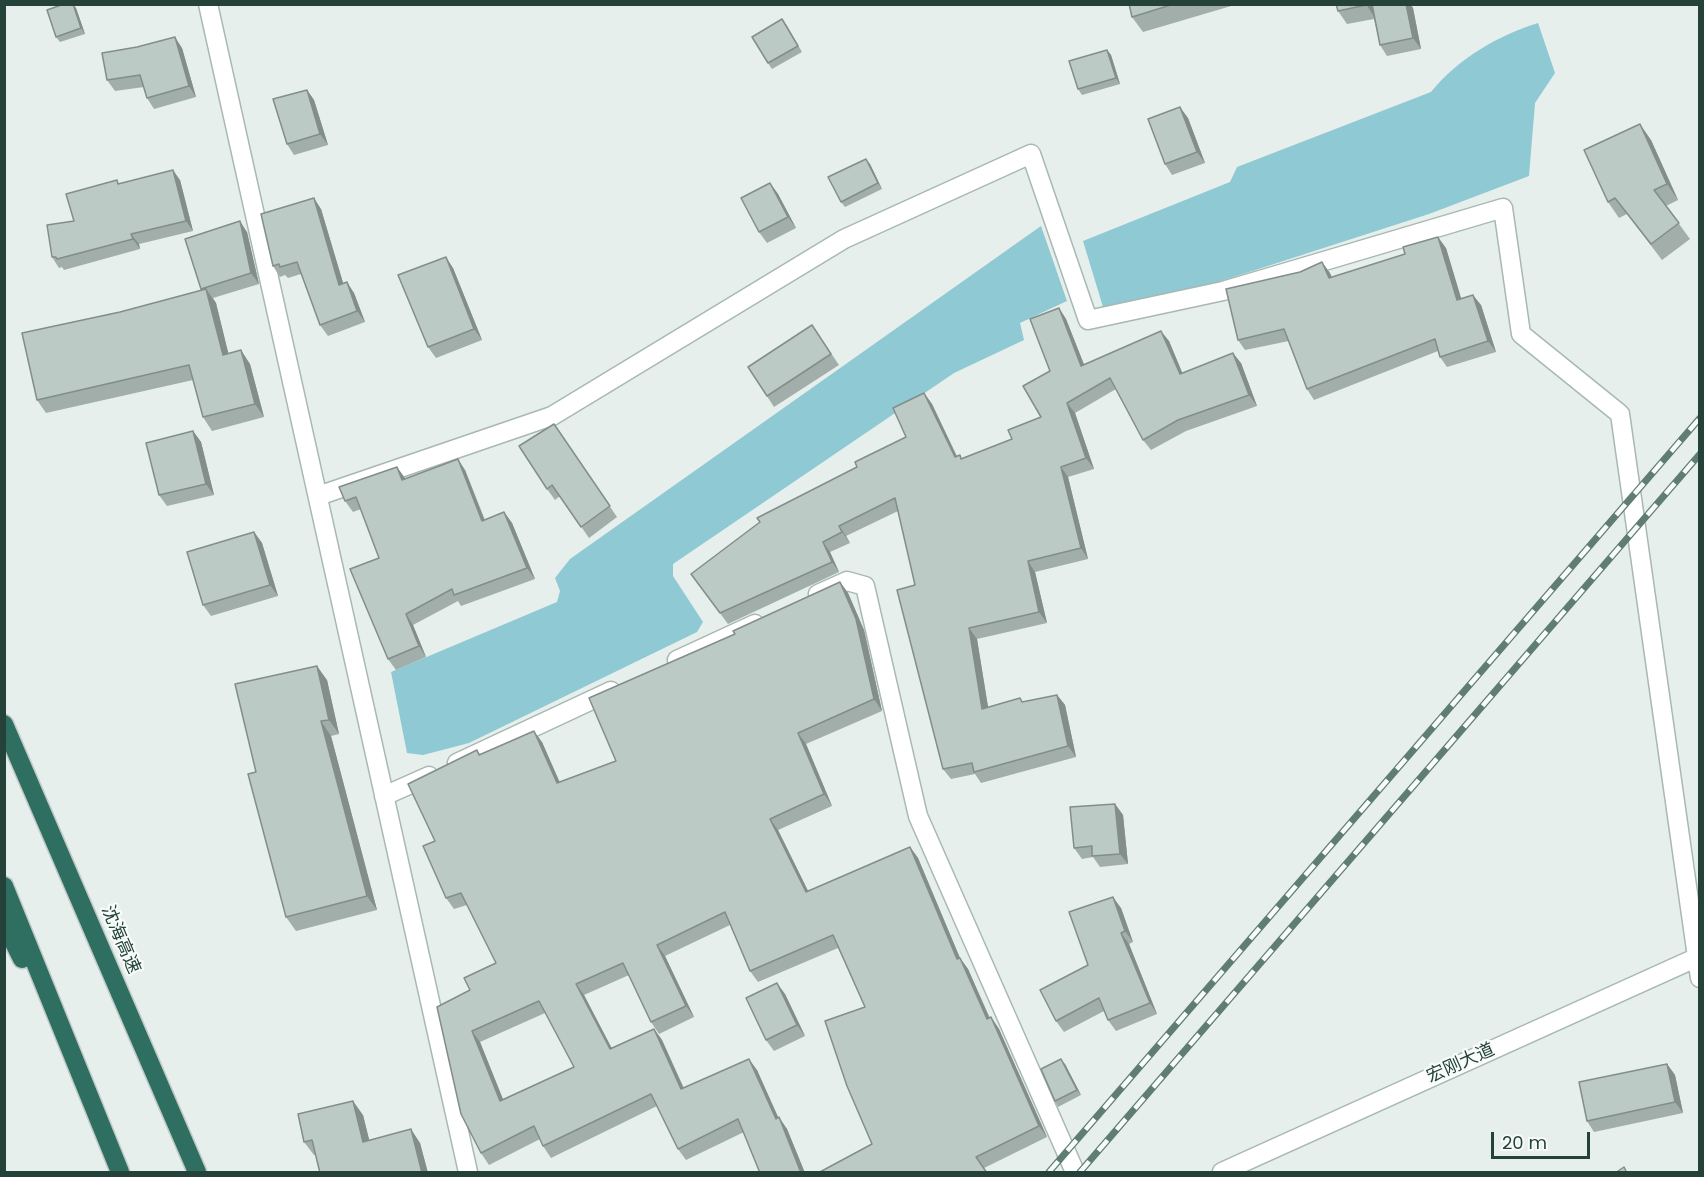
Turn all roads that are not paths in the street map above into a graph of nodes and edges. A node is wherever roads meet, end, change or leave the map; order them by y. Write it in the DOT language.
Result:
graph roads {
  1 [pos="208,4"];
  2 [pos="318,496"];
  3 [pos="804,601"];
  4 [pos="772,616"];
  5 [pos="664,666"];
  6 [pos="632,681"];
  7 [pos="4,724"];
  8 [pos="384,796"];
  9 [pos="4,886"];
  10 [pos="4,923"];
  11 [pos="1698,957"];
  12 [pos="1700,978"];
  13 [pos="87,1095"];
  14 [pos="120,1173"];
  15 [pos="197,1173"];
  16 [pos="468,1173"];
  17 [pos="1075,1173"];
  18 [pos="1222,1173"];
  1 -- 2 [label="street"];
  2 -- 8 [label="street"];
  2 -- 11 [label="street"];
  3 -- 17 [label="street"];
  4 -- 5 [label="street"];
  6 -- 8 [label="street"];
  7 -- 15 [label="highway, 沈海高速"];
  8 -- 16 [label="street"];
  9 -- 13 [label="highway"];
  10 -- 13 [label="highway"];
  11 -- 12 [label="street"];
  11 -- 18 [label="street, 宏刚大道"];
  13 -- 14 [label="highway"];
}
